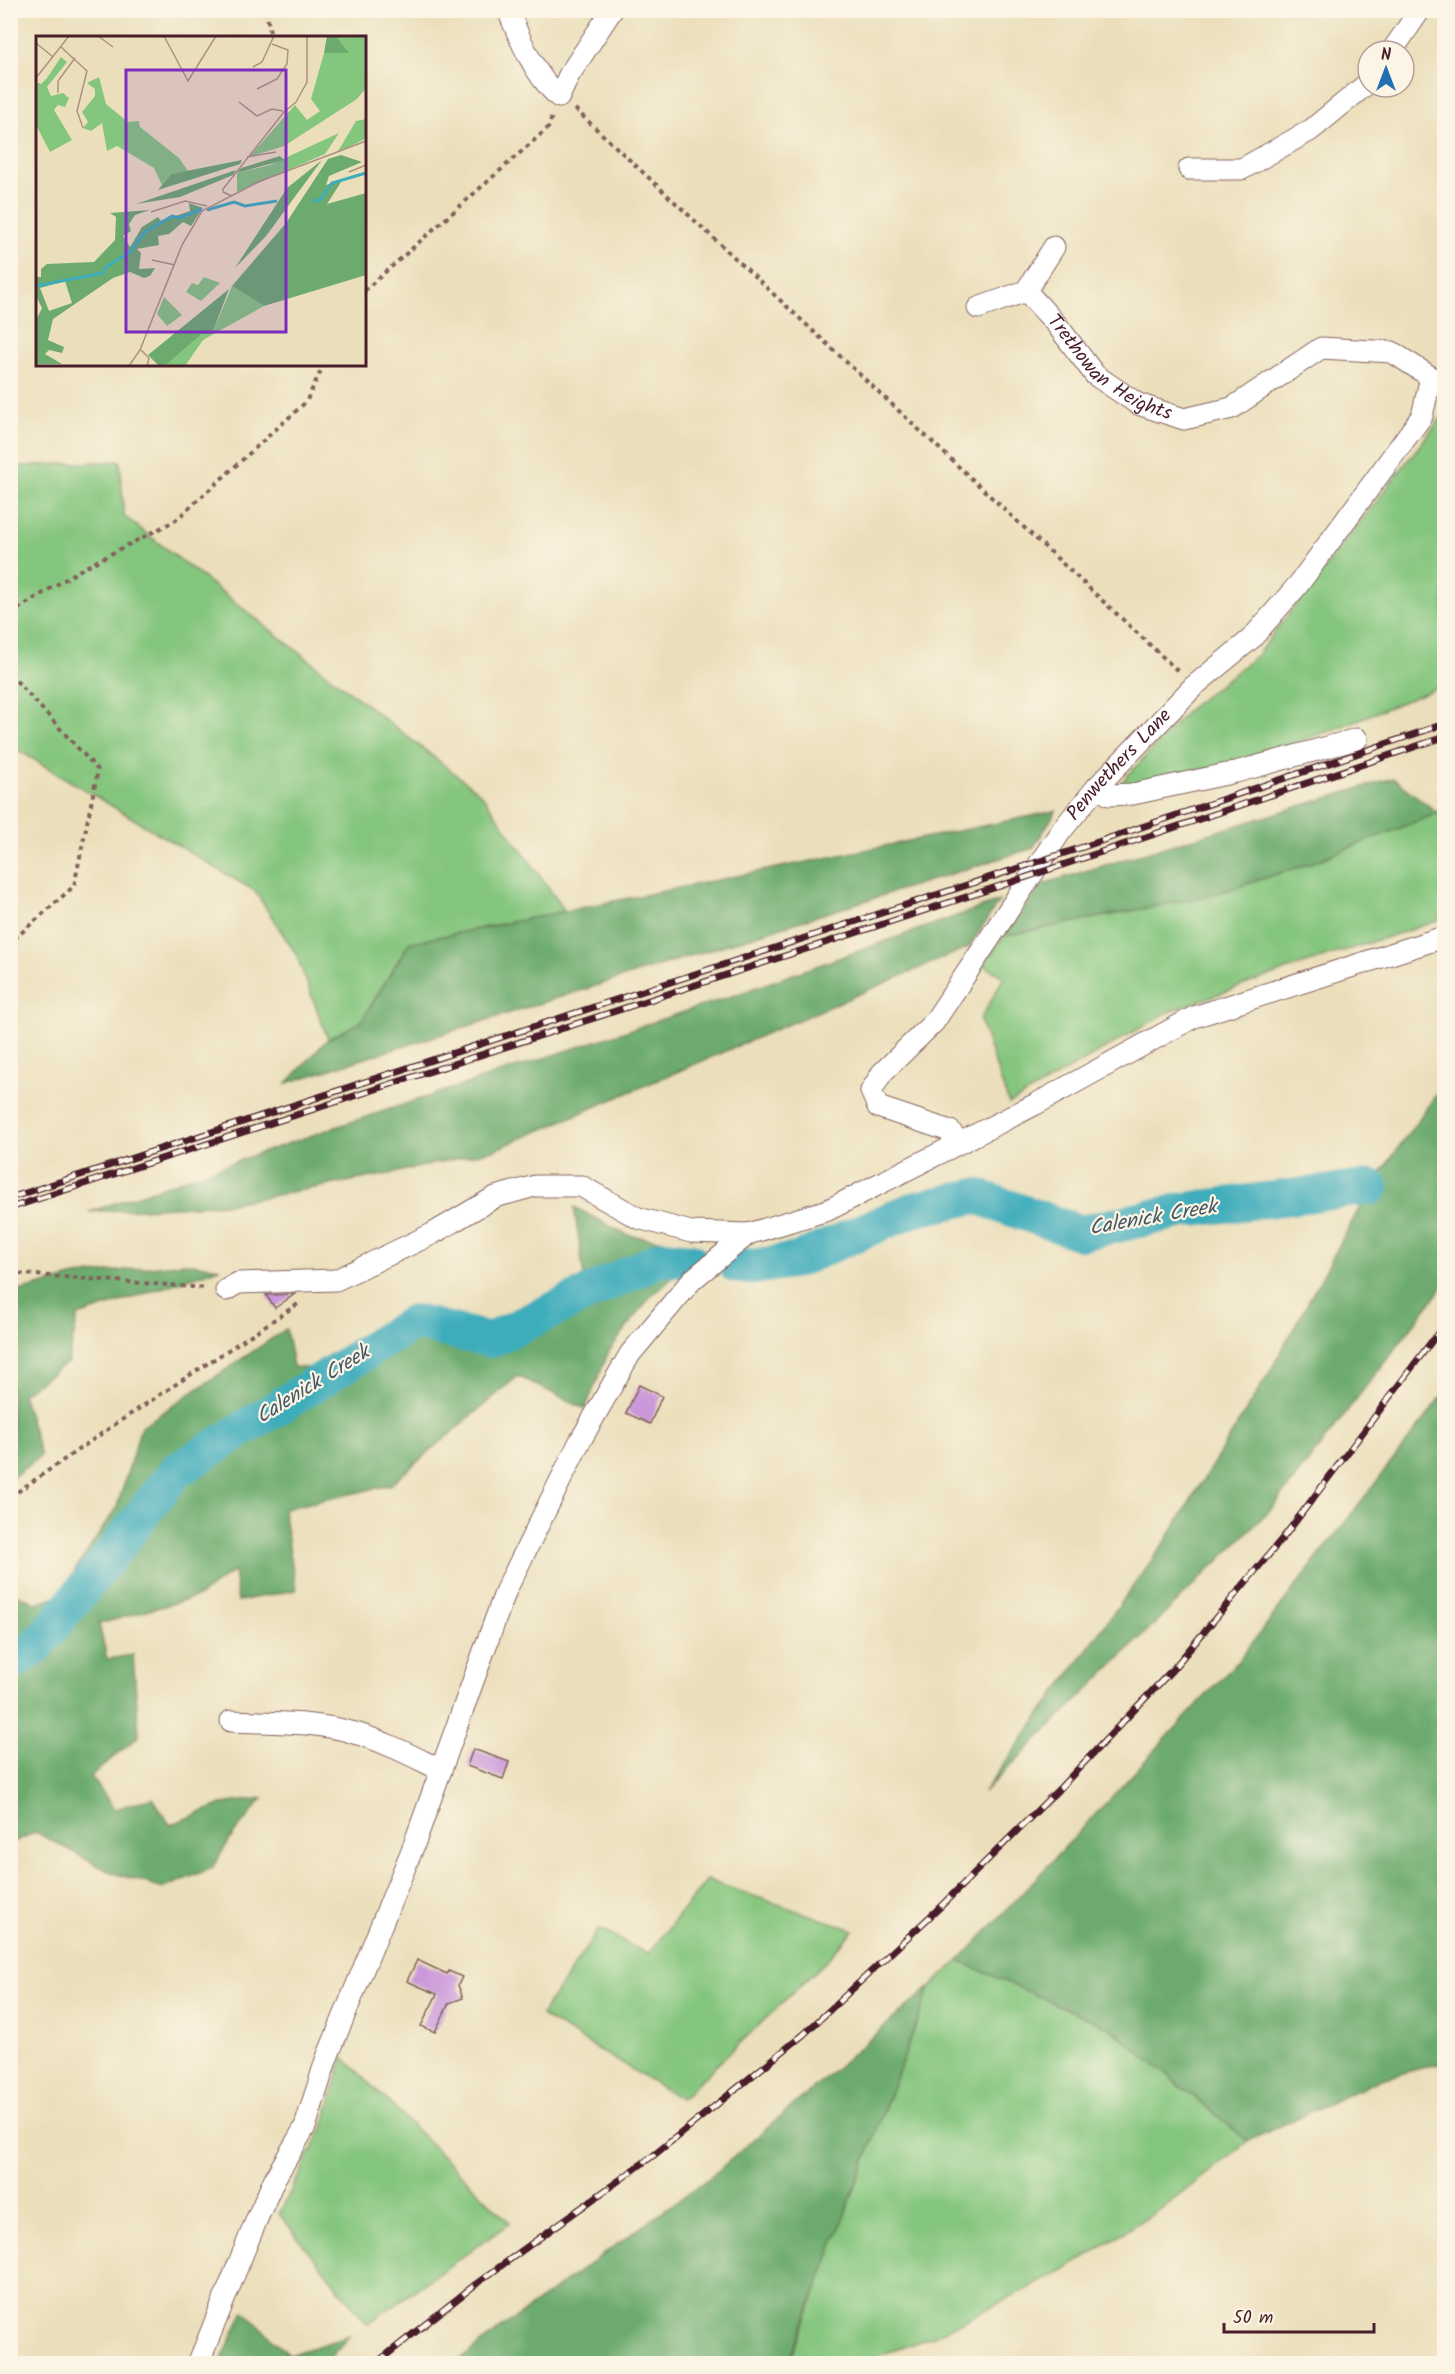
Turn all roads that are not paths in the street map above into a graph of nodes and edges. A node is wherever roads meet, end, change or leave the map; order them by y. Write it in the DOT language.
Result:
graph roads {
  1 [pos="508,10"];
  2 [pos="612,10"];
  3 [pos="1420,10"];
  4 [pos="1400,39"];
  5 [pos="1356,93"];
  6 [pos="1189,169"];
  7 [pos="1054,247"];
  8 [pos="1026,291"];
  9 [pos="978,308"];
  10 [pos="1438,377"];
  11 [pos="1357,739"];
  12 [pos="1097,787"];
  13 [pos="1444,938"];
  14 [pos="960,1142"];
  15 [pos="748,1234"];
  16 [pos="226,1290"];
  17 [pos="231,1721"];
  18 [pos="441,1770"];
  19 [pos="198,2364"];
  1 -- 2 [label="street"];
  3 -- 4 [label="street"];
  5 -- 6 [label="street"];
  7 -- 8 [label="street"];
  8 -- 9 [label="street"];
  8 -- 10 [label="street, Trethowan Heights"];
  10 -- 12 [label="street, Penwethers Lane"];
  11 -- 12 [label="street"];
  12 -- 14 [label="street, Penwethers Lane"];
  13 -- 14 [label="street"];
  14 -- 15 [label="street"];
  15 -- 16 [label="street"];
  15 -- 18 [label="street"];
  17 -- 18 [label="street"];
  18 -- 19 [label="street"];
}
